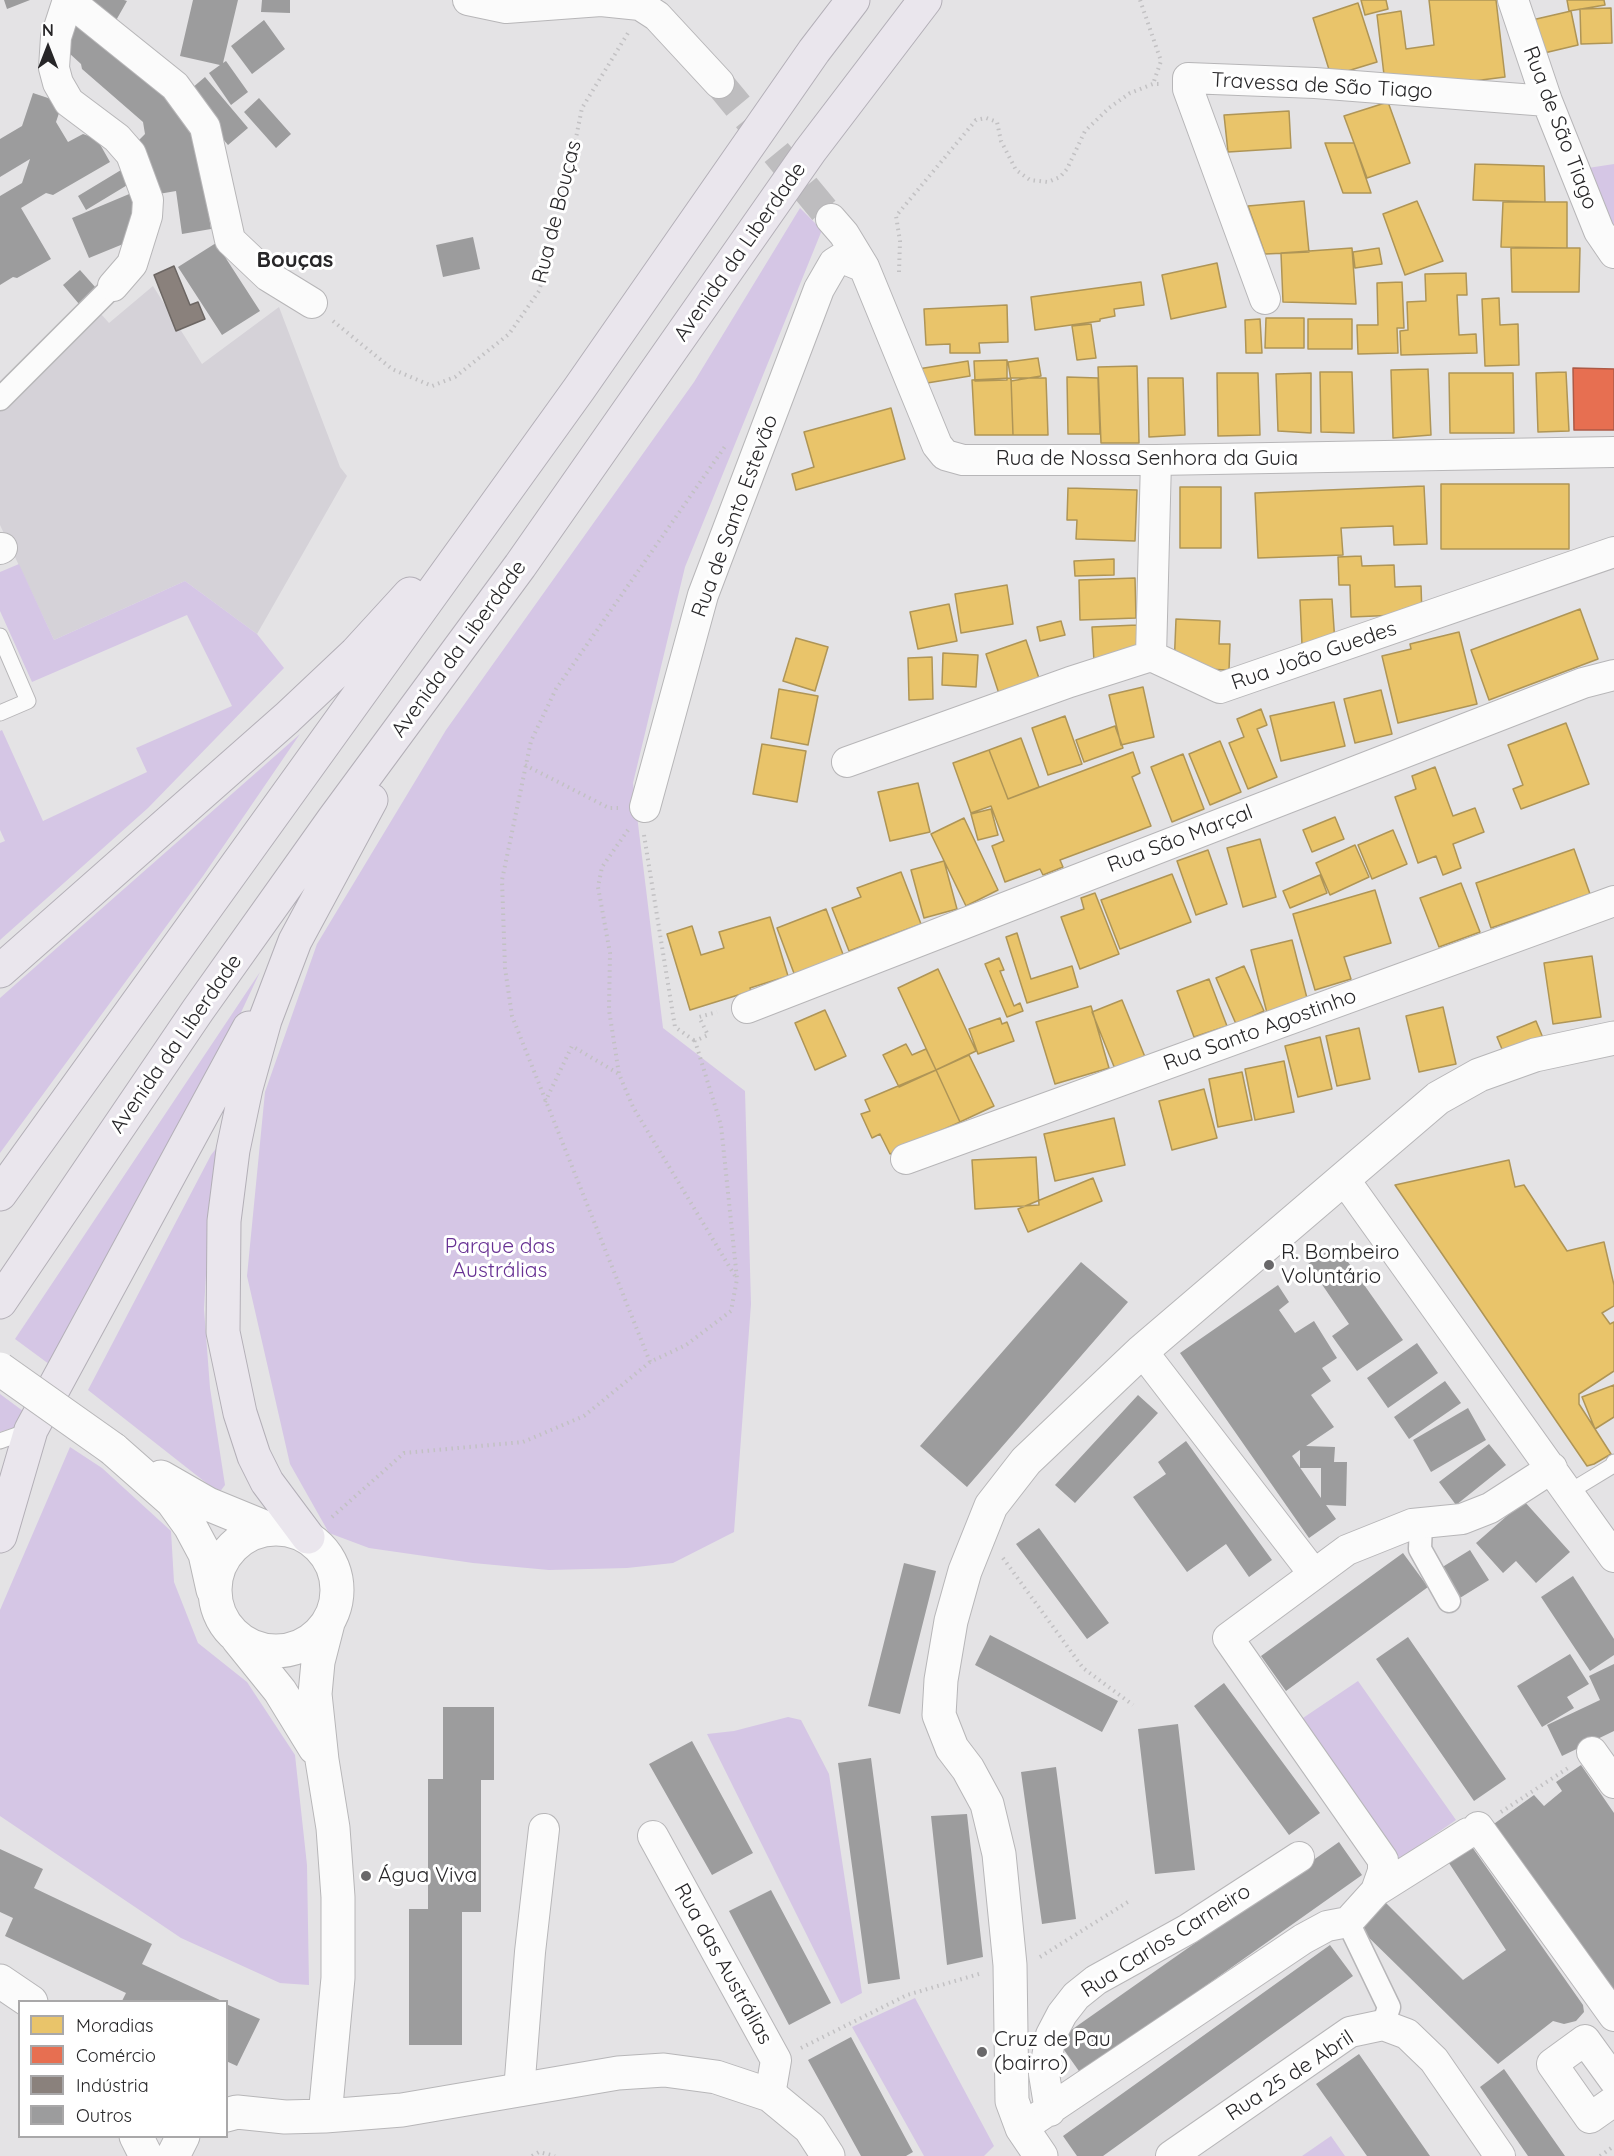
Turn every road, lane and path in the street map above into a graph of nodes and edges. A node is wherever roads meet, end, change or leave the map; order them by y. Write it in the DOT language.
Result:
graph roads {
  1 [pos="68,0"];
  2 [pos="468,0"];
  3 [pos="853,0"];
  4 [pos="925,0"];
  5 [pos="1140,0"];
  6 [pos="1513,0"];
  7 [pos="657,16"];
  8 [pos="719,83"];
  9 [pos="1153,84"];
  10 [pos="1188,87"];
  11 [pos="1547,101"];
  12 [pos="831,219"];
  13 [pos="1614,253"];
  14 [pos="864,267"];
  15 [pos="114,286"];
  16 [pos="1265,299"];
  17 [pos="312,303"];
  18 [pos="885,315"];
  19 [pos="579,389"];
  20 [pos="0,399"];
  21 [pos="733,436"];
  22 [pos="1614,453"];
  23 [pos="1156,460"];
  24 [pos="1614,552"];
  25 [pos="490,609"];
  26 [pos="0,636"];
  27 [pos="1151,657"];
  28 [pos="1614,675"];
  29 [pos="0,713"];
  30 [pos="847,762"];
  31 [pos="525,765"];
  32 [pos="645,807"];
  33 [pos="1614,901"];
  34 [pos="295,940"];
  35 [pos="0,971"];
  36 [pos="747,1008"];
  37 [pos="708,1035"];
  38 [pos="1614,1038"];
  39 [pos="695,1041"];
  40 [pos="619,1074"];
  41 [pos="545,1103"];
  42 [pos="906,1159"];
  43 [pos="1344,1179"];
  44 [pos="0,1194"];
  45 [pos="737,1279"];
  46 [pos="0,1302"];
  47 [pos="1142,1351"];
  48 [pos="650,1362"];
  49 [pos="0,1369"];
  50 [pos="31,1430"];
  51 [pos="0,1441"];
  52 [pos="113,1449"];
  53 [pos="1614,1462"];
  54 [pos="1552,1468"];
  55 [pos="1569,1492"];
  56 [pos="1421,1523"];
  57 [pos="269,1528"];
  58 [pos="982,1528"];
  59 [pos="0,1536"];
  60 [pos="308,1537"];
  61 [pos="1614,1557"];
  62 [pos="1314,1574"];
  63 [pos="214,1596"];
  64 [pos="1449,1601"];
  65 [pos="328,1623"];
  66 [pos="237,1638"];
  67 [pos="1133,1705"];
  68 [pos="1592,1752"];
  69 [pos="322,1760"];
  70 [pos="1614,1783"];
  71 [pos="544,1829"];
  72 [pos="1473,1830"];
  73 [pos="653,1836"];
  74 [pos="1299,1857"];
  75 [pos="1376,1892"];
  76 [pos="1131,1899"];
  77 [pos="1348,1922"];
  78 [pos="1010,1965"];
  79 [pos="0,1981"];
  80 [pos="29,2000"];
  81 [pos="1614,2016"];
  82 [pos="1383,2025"];
  83 [pos="776,2060"];
  84 [pos="1611,2069"];
  85 [pos="519,2091"];
  86 [pos="770,2095"];
  87 [pos="1614,2102"];
  88 [pos="230,2111"];
  89 [pos="1050,2111"];
  90 [pos="325,2116"];
  91 [pos="1022,2128"];
  92 [pos="137,2138"];
  93 [pos="182,2138"];
  94 [pos="1614,2146"];
  95 [pos="146,2156"];
  96 [pos="173,2156"];
  97 [pos="532,2156"];
  98 [pos="555,2156"];
  99 [pos="828,2156"];
  100 [pos="1041,2156"];
  101 [pos="1171,2156"];
  102 [pos="1500,2156"];
  103 [pos="1600,2156"];
  1 -- 15 [label="street"];
  1 -- 17 [label="street"];
  2 -- 7 [label="street"];
  3 -- 19 [label="highway"];
  4 -- 25 [label="highway, Avenida da Liberdade"];
  5 -- 9 [label="path"];
  6 -- 11 [label="street, Rua de São Tiago"];
  7 -- 8 [label="street"];
  7 -- 17 [label="path, Rua de Bouças"];
  9 -- 10 [label="path"];
  9 -- 18 [label="path"];
  10 -- 11 [label="street, Travessa de São Tiago"];
  10 -- 16 [label="street, Travessa de São Tiago"];
  11 -- 13 [label="street, Rua de São Tiago"];
  12 -- 14 [label="street, Rua de Nossa Senhora da Guia"];
  14 -- 18 [label="street, Rua de Nossa Senhora da Guia"];
  14 -- 32 [label="street, Rua de Santo Estevão"];
  15 -- 20 [label="street"];
  18 -- 23 [label="street, Rua de Nossa Senhora da Guia"];
  19 -- 35 [label="highway"];
  19 -- 44 [label="highway"];
  21 -- 31 [label="path"];
  22 -- 23 [label="street, Rua de Nossa Senhora da Guia"];
  23 -- 27 [label="street"];
  24 -- 27 [label="street, Rua João Guedes"];
  25 -- 34 [label="highway"];
  25 -- 46 [label="highway, Avenida da Liberdade"];
  26 -- 29 [label="lane"];
  27 -- 30 [label="street"];
  28 -- 36 [label="street, Rua São Marçal"];
  31 -- 32 [label="path"];
  31 -- 41 [label="path"];
  32 -- 39 [label="path"];
  32 -- 40 [label="path"];
  33 -- 42 [label="street, Rua Santo Agostinho"];
  34 -- 50 [label="highway"];
  34 -- 60 [label="highway"];
  37 -- 39 [label="path"];
  38 -- 43 [label="street"];
  39 -- 45 [label="path"];
  40 -- 41 [label="path"];
  40 -- 45 [label="path"];
  41 -- 48 [label="path"];
  43 -- 47 [label="street"];
  43 -- 54 [label="street"];
  45 -- 48 [label="path"];
  47 -- 58 [label="street"];
  47 -- 62 [label="street"];
  48 -- 60 [label="path"];
  49 -- 52 [label="street, bridge"];
  50 -- 51 [label="lane"];
  50 -- 59 [label="highway"];
  52 -- 57 [label="street"];
  52 -- 63 [label="street"];
  53 -- 55 [label="lane"];
  54 -- 55 [label="street"];
  54 -- 56 [label="street"];
  55 -- 61 [label="street"];
  56 -- 62 [label="street"];
  56 -- 64 [label="street"];
  57 -- 60 [label="street"];
  57 -- 63 [label="street"];
  58 -- 67 [label="path"];
  58 -- 78 [label="street"];
  60 -- 65 [label="street"];
  62 -- 75 [label="street"];
  63 -- 66 [label="street"];
  65 -- 66 [label="street"];
  65 -- 69 [label="street"];
  66 -- 69 [label="street"];
  68 -- 70 [label="street"];
  68 -- 72 [label="path"];
  69 -- 90 [label="street"];
  71 -- 85 [label="street"];
  72 -- 75 [label="street"];
  72 -- 81 [label="street"];
  73 -- 83 [label="street, Rua das Austrálias"];
  74 -- 89 [label="street, Rua Carlos Carneiro"];
  75 -- 77 [label="street"];
  76 -- 78 [label="path"];
  77 -- 82 [label="street"];
  77 -- 89 [label="street"];
  78 -- 83 [label="path"];
  78 -- 91 [label="street"];
  79 -- 80 [label="street"];
  82 -- 101 [label="street, Rua 25 de Abril"];
  82 -- 102 [label="street"];
  83 -- 86 [label="street, Rua das Austrálias"];
  84 -- 87 [label="street"];
  85 -- 86 [label="street"];
  85 -- 90 [label="street"];
  86 -- 99 [label="street"];
  88 -- 90 [label="street"];
  89 -- 91 [label="street"];
  91 -- 100 [label="street"];
  92 -- 95 [label="street"];
  93 -- 96 [label="street"];
  94 -- 103 [label="path"];
  97 -- 98 [label="path"];
}
